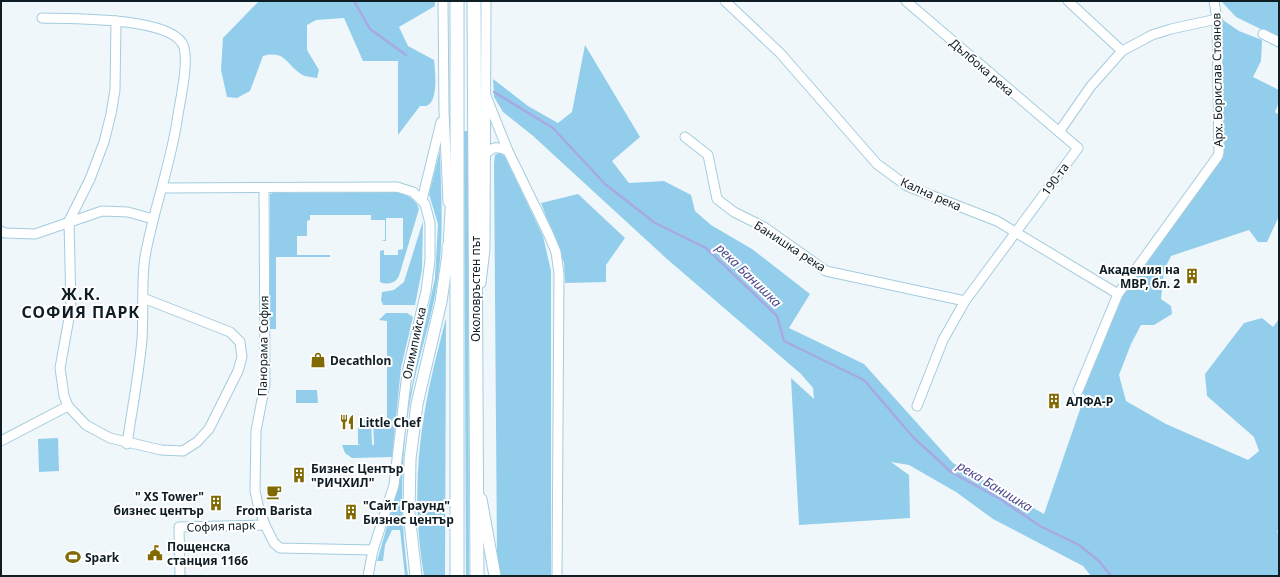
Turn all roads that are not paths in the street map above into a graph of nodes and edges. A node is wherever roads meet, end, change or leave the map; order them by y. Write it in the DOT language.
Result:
graph roads {
  1 [pos="443,1"];
  2 [pos="457,1"];
  3 [pos="474,1"];
  4 [pos="486,1"];
  5 [pos="725,1"];
  6 [pos="906,1"];
  7 [pos="1068,1"];
  8 [pos="1214,1"];
  9 [pos="42,18"];
  10 [pos="1217,19"];
  11 [pos="116,21"];
  12 [pos="1263,34"];
  13 [pos="1279,42"];
  14 [pos="1122,51"];
  15 [pos="486,96"];
  16 [pos="459,105"];
  17 [pos="444,111"];
  18 [pos="1058,132"];
  19 [pos="685,137"];
  20 [pos="508,151"];
  21 [pos="485,156"];
  22 [pos="163,188"];
  23 [pos="264,188"];
  24 [pos="422,200"];
  25 [pos="153,219"];
  26 [pos="69,221"];
  27 [pos="449,230"];
  28 [pos="1,231"];
  29 [pos="1016,232"];
  30 [pos="448,247"];
  31 [pos="1118,294"];
  32 [pos="143,298"];
  33 [pos="965,301"];
  34 [pos="475,329"];
  35 [pos="1079,387"];
  36 [pos="457,402"];
  37 [pos="68,406"];
  38 [pos="917,406"];
  39 [pos="1,441"];
  40 [pos="127,444"];
  41 [pos="477,469"];
  42 [pos="265,525"];
  43 [pos="373,550"];
  44 [pos="415,573"];
  45 [pos="180,576"];
  46 [pos="368,576"];
  47 [pos="457,576"];
  48 [pos="478,576"];
  49 [pos="495,576"];
  50 [pos="557,576"];
  1 -- 17 [label="street"];
  2 -- 16 [label="highway, Околовръстен път"];
  3 -- 34 [label="highway, Околовръстен път"];
  4 -- 15 [label="street"];
  5 -- 29 [label="street, Кална река"];
  6 -- 18 [label="street, Дълбока река"];
  7 -- 14 [label="street"];
  8 -- 10 [label="street, Арх. Борислав Стоянов"];
  9 -- 11 [label="street"];
  10 -- 14 [label="street"];
  10 -- 31 [label="street, Арх. Борислав Стоянов"];
  11 -- 22 [label="street"];
  11 -- 26 [label="street"];
  12 -- 13 [label="street"];
  14 -- 18 [label="street"];
  15 -- 20 [label="street"];
  15 -- 21 [label="street"];
  16 -- 27 [label="main road"];
  16 -- 36 [label="highway, Околовръстен път"];
  17 -- 24 [label="street"];
  17 -- 27 [label="street"];
  18 -- 29 [label="street, 190-та"];
  19 -- 33 [label="street, Банишка река"];
  20 -- 21 [label="street"];
  20 -- 50 [label="street"];
  21 -- 34 [label="street"];
  22 -- 23 [label="street"];
  22 -- 25 [label="street"];
  23 -- 24 [label="street"];
  23 -- 42 [label="street, Панорама София"];
  24 -- 43 [label="street, Олимпийска"];
  25 -- 26 [label="street"];
  25 -- 32 [label="street"];
  26 -- 28 [label="street"];
  26 -- 37 [label="street"];
  27 -- 30 [label="main road"];
  29 -- 31 [label="street, Кална река"];
  29 -- 33 [label="street, 190-та"];
  30 -- 36 [label="highway"];
  30 -- 44 [label="main road"];
  31 -- 35 [label="street, Арх. Борислав Стоянов"];
  32 -- 40 [label="street"];
  32 -- 40 [label="street"];
  33 -- 38 [label="street, 190-та"];
  34 -- 41 [label="highway, Околовръстен път"];
  36 -- 47 [label="highway, Околовръстен път"];
  37 -- 39 [label="street"];
  37 -- 40 [label="street"];
  41 -- 48 [label="highway, Околовръстен път"];
  41 -- 49 [label="main road"];
  42 -- 43 [label="street, Панорама София"];
  42 -- 45 [label="street, София парк"];
  43 -- 46 [label="street, Олимпийска"];
}
